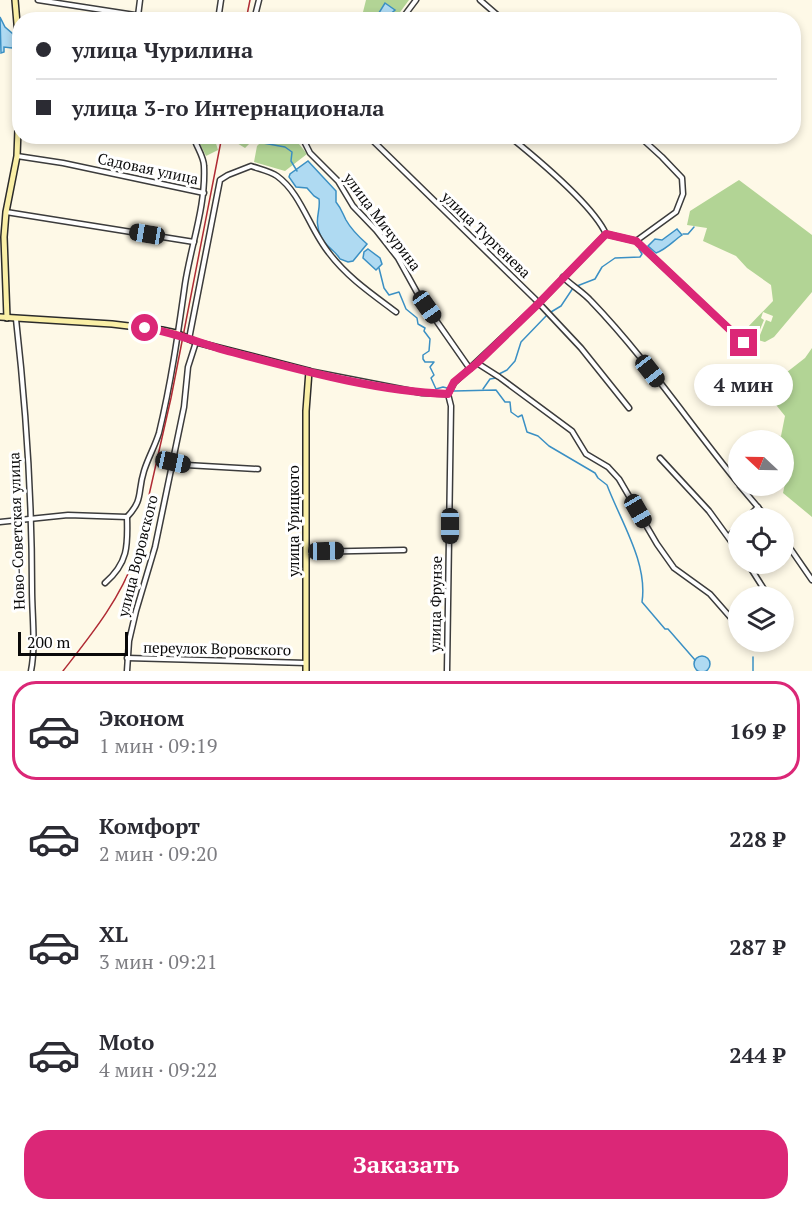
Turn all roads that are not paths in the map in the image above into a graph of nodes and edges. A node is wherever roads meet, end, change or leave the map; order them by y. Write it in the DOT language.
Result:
graph roads {
  1 [pos="38,0"];
  2 [pos="480,0"];
  3 [pos="113,12"];
  4 [pos="494,12"];
  5 [pos="17,144"];
  6 [pos="196,144"];
  7 [pos="306,144"];
  8 [pos="377,144"];
  9 [pos="518,144"];
  10 [pos="648,144"];
  11 [pos="17,156"];
  12 [pos="204,193"];
  13 [pos="6,212"];
  14 [pos="606,234"];
  15 [pos="636,241"];
  16 [pos="194,242"];
  17 [pos="563,277"];
  18 [pos="538,304"];
  19 [pos="396,312"];
  20 [pos="3,318"];
  21 [pos="15,319"];
  22 [pos="176,333"];
  23 [pos="189,339"];
  24 [pos="196,342"];
  25 [pos="744,343"];
  26 [pos="477,363"];
  27 [pos="470,369"];
  28 [pos="309,371"];
  29 [pos="448,394"];
  30 [pos="629,408"];
  31 [pos="660,458"];
  32 [pos="173,462"];
  33 [pos="258,469"];
  34 [pos="728,471"];
  35 [pos="748,496"];
  36 [pos="758,507"];
  37 [pos="127,517"];
  38 [pos="31,519"];
  39 [pos="0,522"];
  40 [pos="728,535"];
  41 [pos="404,550"];
  42 [pos="306,552"];
  43 [pos="794,554"];
  44 [pos="812,580"];
  45 [pos="105,583"];
  46 [pos="728,615"];
  47 [pos="127,658"];
  48 [pos="306,663"];
  49 [pos="31,671"];
  50 [pos="127,671"];
  51 [pos="306,671"];
  52 [pos="447,671"];
  1 -- 3 [label="street"];
  2 -- 4 [label="street"];
  5 -- 11 [label="street"];
  6 -- 12 [label="street, улица Воровского"];
  7 -- 27 [label="street, улица Мичурина"];
  8 -- 18 [label="street, улица Тургенева"];
  9 -- 14 [label="street"];
  10 -- 15 [label="street"];
  11 -- 12 [label="street, Садовая улица"];
  11 -- 13 [label="street"];
  12 -- 16 [label="street, улица Воровского"];
  13 -- 16 [label="street"];
  13 -- 20 [label="street"];
  14 -- 15 [label="street"];
  14 -- 17 [label="street"];
  15 -- 25 [label="street"];
  16 -- 22 [label="street, улица Воровского"];
  17 -- 18 [label="street"];
  17 -- 34 [label="street"];
  18 -- 26 [label="street"];
  18 -- 30 [label="street, улица Тургенева"];
  19 -- 23 [label="street"];
  20 -- 21 [label="street"];
  21 -- 22 [label="street"];
  21 -- 38 [label="street, Ново-Советская улица"];
  22 -- 23 [label="street"];
  22 -- 37 [label="street, улица Воровского"];
  23 -- 24 [label="street"];
  24 -- 28 [label="street"];
  24 -- 32 [label="street, улица Воровского"];
  26 -- 27 [label="street"];
  26 -- 46 [label="street"];
  27 -- 29 [label="street"];
  28 -- 29 [label="street"];
  28 -- 42 [label="street, улица Урицкого"];
  29 -- 52 [label="street, улица Фрунзе"];
  31 -- 40 [label="street"];
  32 -- 33 [label="street"];
  32 -- 47 [label="street, улица Воровского"];
  35 -- 36 [label="street"];
  37 -- 38 [label="street"];
  37 -- 45 [label="street, улица Воровского"];
  38 -- 39 [label="street"];
  38 -- 49 [label="street, Ново-Советская улица"];
  41 -- 42 [label="street"];
  42 -- 48 [label="street, улица Урицкого"];
  43 -- 44 [label="street"];
  47 -- 48 [label="street, переулок Воровского"];
  47 -- 50 [label="street, улица Воровского"];
  48 -- 51 [label="street, улица Урицкого"];
}
